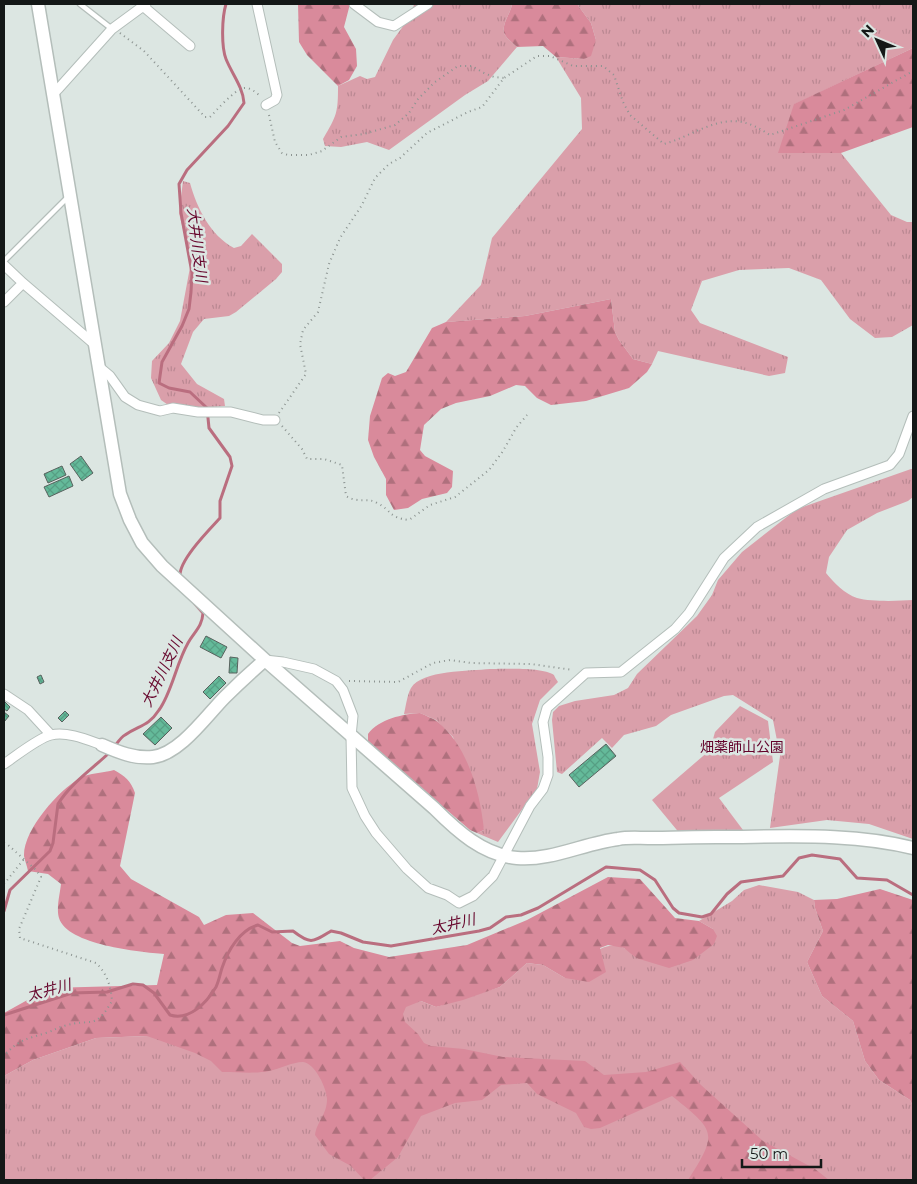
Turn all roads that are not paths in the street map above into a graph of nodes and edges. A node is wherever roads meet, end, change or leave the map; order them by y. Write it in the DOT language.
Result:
graph roads {
  1 [pos="38,4"];
  2 [pos="80,4"];
  3 [pos="257,4"];
  4 [pos="354,4"];
  5 [pos="428,4"];
  6 [pos="145,5"];
  7 [pos="112,29"];
  8 [pos="190,46"];
  9 [pos="54,93"];
  10 [pos="266,106"];
  11 [pos="70,195"];
  12 [pos="4,261"];
  13 [pos="4,265"];
  14 [pos="23,283"];
  15 [pos="4,302"];
  16 [pos="94,342"];
  17 [pos="98,366"];
  18 [pos="913,416"];
  19 [pos="275,420"];
  20 [pos="265,660"];
  21 [pos="4,694"];
  22 [pos="51,735"];
  23 [pos="351,736"];
  24 [pos="102,745"];
  25 [pos="4,764"];
  26 [pos="913,848"];
  27 [pos="503,855"];
  1 -- 9 [label="street"];
  2 -- 7 [label="lane"];
  3 -- 10 [label="street"];
  4 -- 5 [label="street"];
  6 -- 7 [label="street"];
  6 -- 8 [label="street"];
  7 -- 9 [label="street"];
  9 -- 11 [label="street"];
  11 -- 12 [label="lane"];
  11 -- 16 [label="street"];
  13 -- 14 [label="street"];
  14 -- 15 [label="street"];
  14 -- 16 [label="street"];
  16 -- 17 [label="street"];
  17 -- 19 [label="street"];
  17 -- 20 [label="street"];
  18 -- 27 [label="street"];
  20 -- 23 [label="street"];
  20 -- 23 [label="street"];
  20 -- 24 [label="street"];
  21 -- 22 [label="street"];
  22 -- 24 [label="street"];
  22 -- 25 [label="street"];
  23 -- 27 [label="street"];
  23 -- 27 [label="street"];
  26 -- 27 [label="street"];
}
